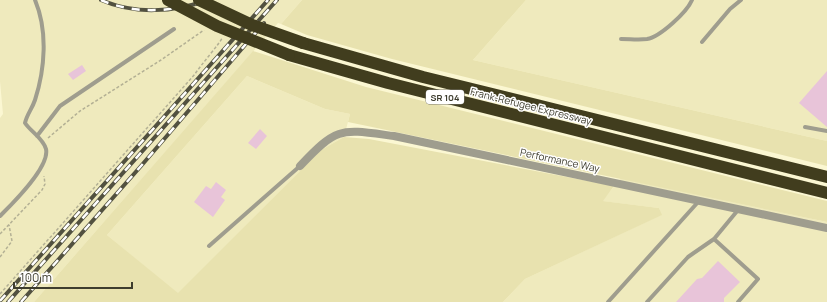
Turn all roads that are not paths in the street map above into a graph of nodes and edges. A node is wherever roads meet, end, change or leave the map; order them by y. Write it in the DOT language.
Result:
graph roads {
  1 [pos="35,0"];
  2 [pos="168,0"];
  3 [pos="199,0"];
  4 [pos="692,0"];
  5 [pos="741,0"];
  6 [pos="174,29"];
  7 [pos="621,39"];
  8 [pos="702,42"];
  9 [pos="805,127"];
  10 [pos="827,132"];
  11 [pos="37,136"];
  12 [pos="300,166"];
  13 [pos="827,177"];
  14 [pos="827,192"];
  15 [pos="701,200"];
  16 [pos="740,208"];
  17 [pos="0,216"];
  18 [pos="827,228"];
  19 [pos="714,239"];
  20 [pos="209,246"];
  21 [pos="608,302"];
  22 [pos="648,302"];
  23 [pos="738,302"];
  1 -- 11 [label="lane"];
  2 -- 14 [label="highway, Frank-Refugee Expressway / SR 104, bridge"];
  3 -- 13 [label="highway, Frank-Refugee Expressway / SR 104, bridge"];
  4 -- 7 [label="lane"];
  5 -- 8 [label="lane"];
  6 -- 11 [label="lane"];
  9 -- 10 [label="lane"];
  11 -- 17 [label="lane"];
  12 -- 15 [label="street, Performance Way"];
  12 -- 20 [label="lane"];
  15 -- 16 [label="street, Performance Way"];
  15 -- 21 [label="lane"];
  16 -- 18 [label="street, Performance Way"];
  16 -- 19 [label="lane"];
  19 -- 22 [label="lane"];
  19 -- 23 [label="lane"];
}
